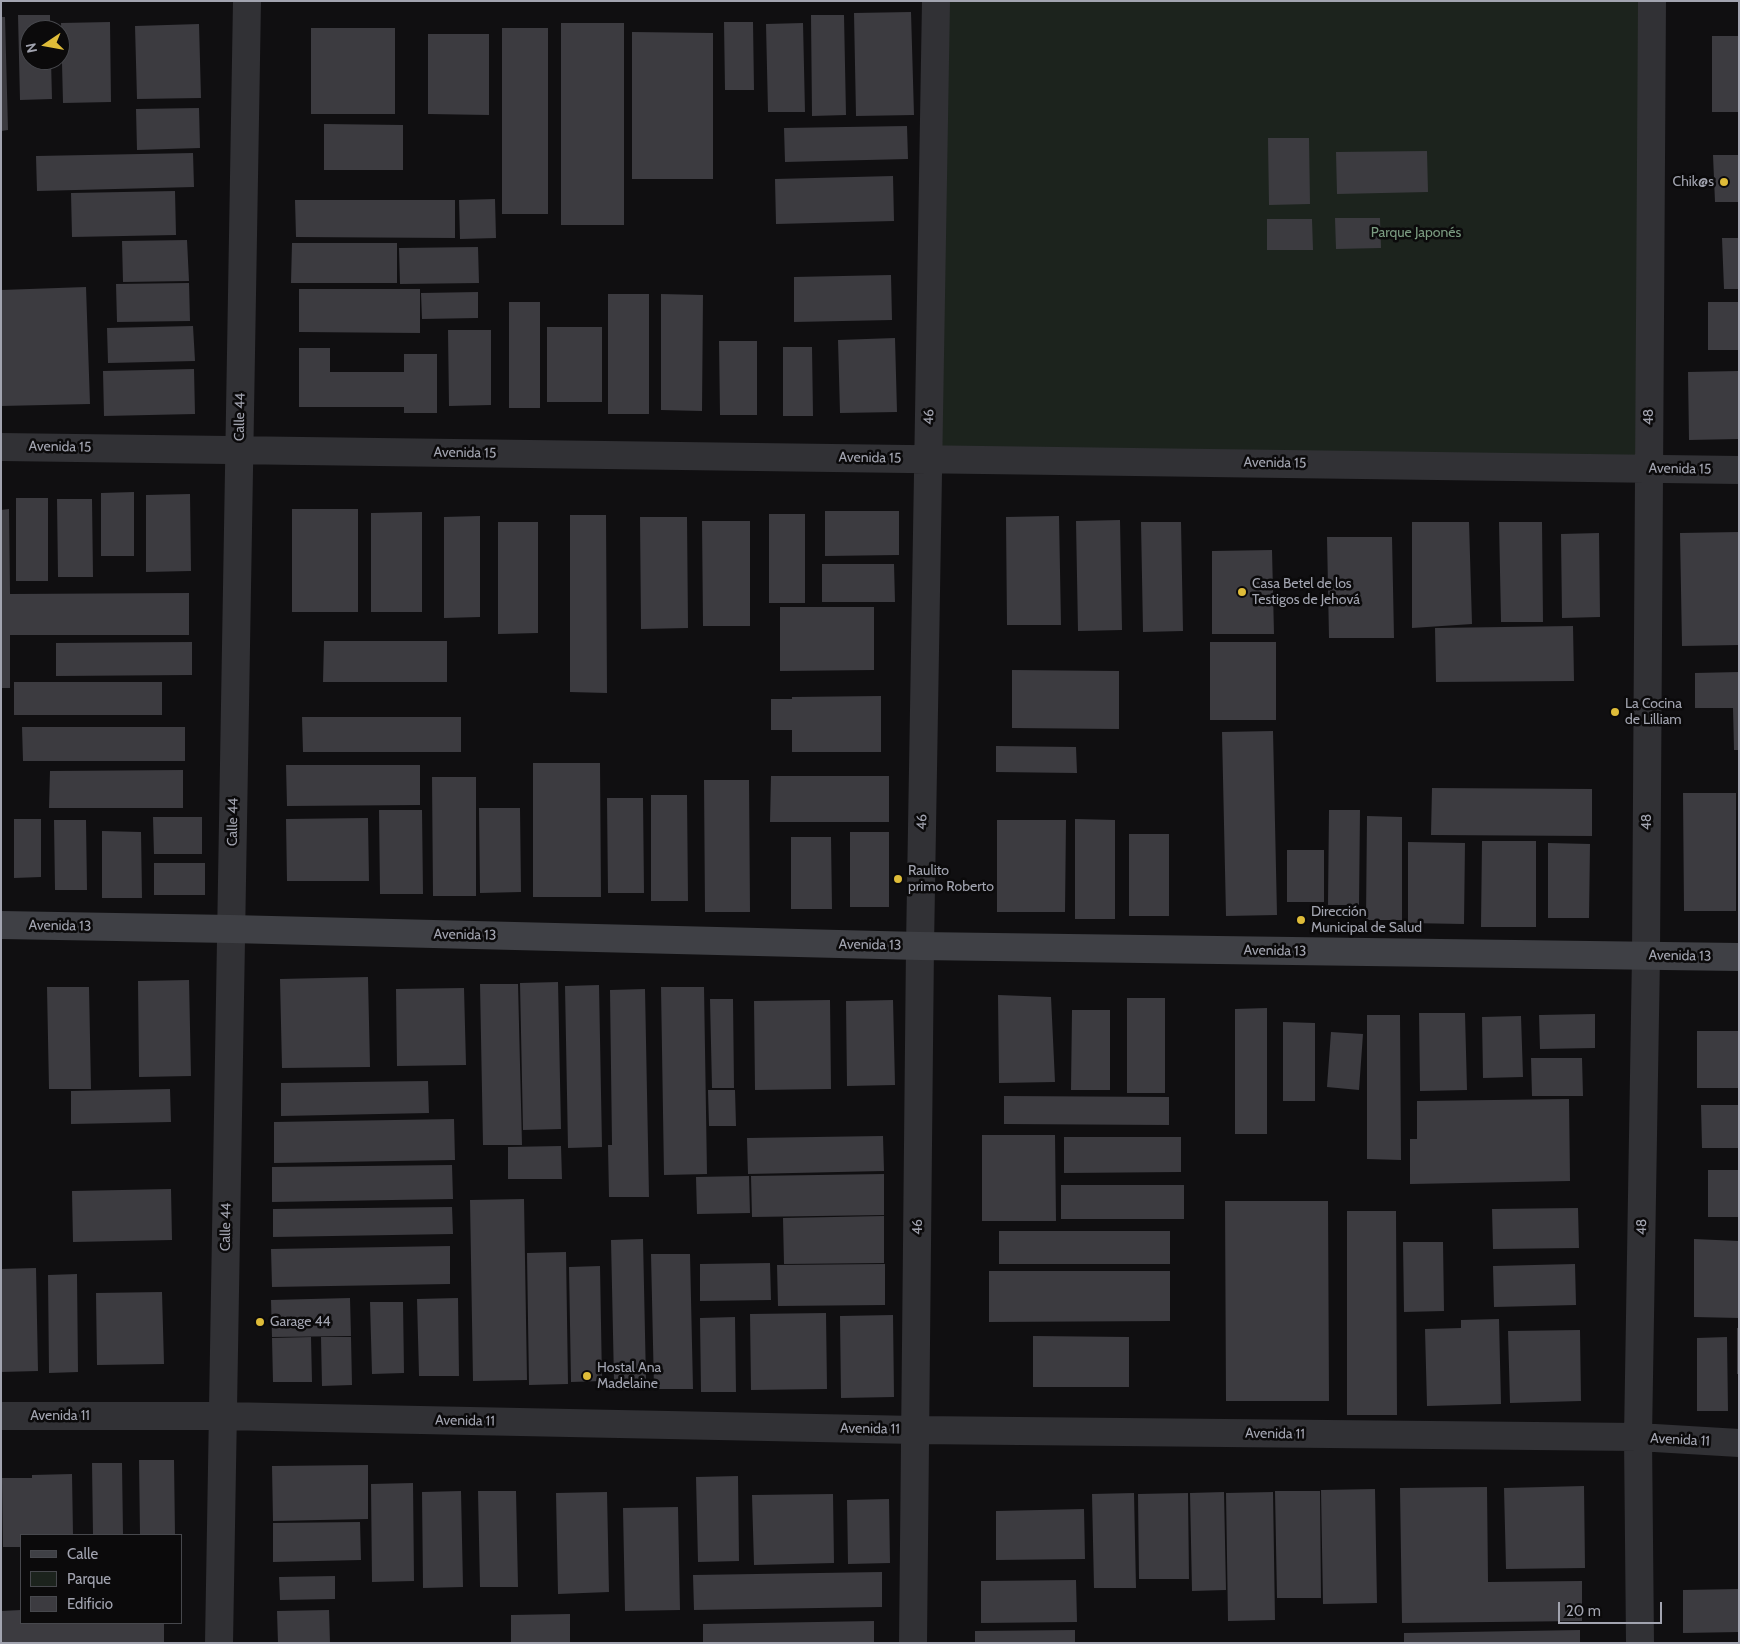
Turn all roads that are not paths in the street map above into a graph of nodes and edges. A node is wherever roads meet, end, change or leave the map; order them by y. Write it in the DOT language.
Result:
graph roads {
  1 [pos="247,1"];
  2 [pos="936,1"];
  3 [pos="1652,1"];
  4 [pos="1,447"];
  5 [pos="239,450"];
  6 [pos="929,459"];
  7 [pos="1649,468"];
  8 [pos="1739,470"];
  9 [pos="1,925"];
  10 [pos="231,929"];
  11 [pos="920,946"];
  12 [pos="1646,955"];
  13 [pos="1739,957"];
  14 [pos="1,1416"];
  15 [pos="223,1416"];
  16 [pos="916,1430"];
  17 [pos="1638,1437"];
  18 [pos="1739,1443"];
  19 [pos="219,1643"];
  20 [pos="913,1643"];
  21 [pos="1640,1643"];
  1 -- 5 [label="street, Calle 44"];
  2 -- 6 [label="street, 46"];
  3 -- 7 [label="street, 48"];
  4 -- 5 [label="street, Avenida 15"];
  5 -- 6 [label="street, Avenida 15"];
  5 -- 10 [label="street, Calle 44"];
  6 -- 7 [label="street, Avenida 15"];
  6 -- 11 [label="street, 46"];
  7 -- 8 [label="street, Avenida 15"];
  7 -- 12 [label="street, 48"];
  9 -- 10 [label="street, Avenida 13"];
  10 -- 11 [label="street, Avenida 13"];
  10 -- 15 [label="street, Calle 44"];
  11 -- 12 [label="street, Avenida 13"];
  11 -- 16 [label="street, 46"];
  12 -- 13 [label="street, Avenida 13"];
  12 -- 17 [label="street, 48"];
  14 -- 15 [label="street, Avenida 11"];
  15 -- 16 [label="street, Avenida 11"];
  15 -- 19 [label="street, Calle 44"];
  16 -- 17 [label="street, Avenida 11"];
  16 -- 20 [label="street, 46"];
  17 -- 18 [label="street, Avenida 11"];
  17 -- 21 [label="street, 48"];
}
